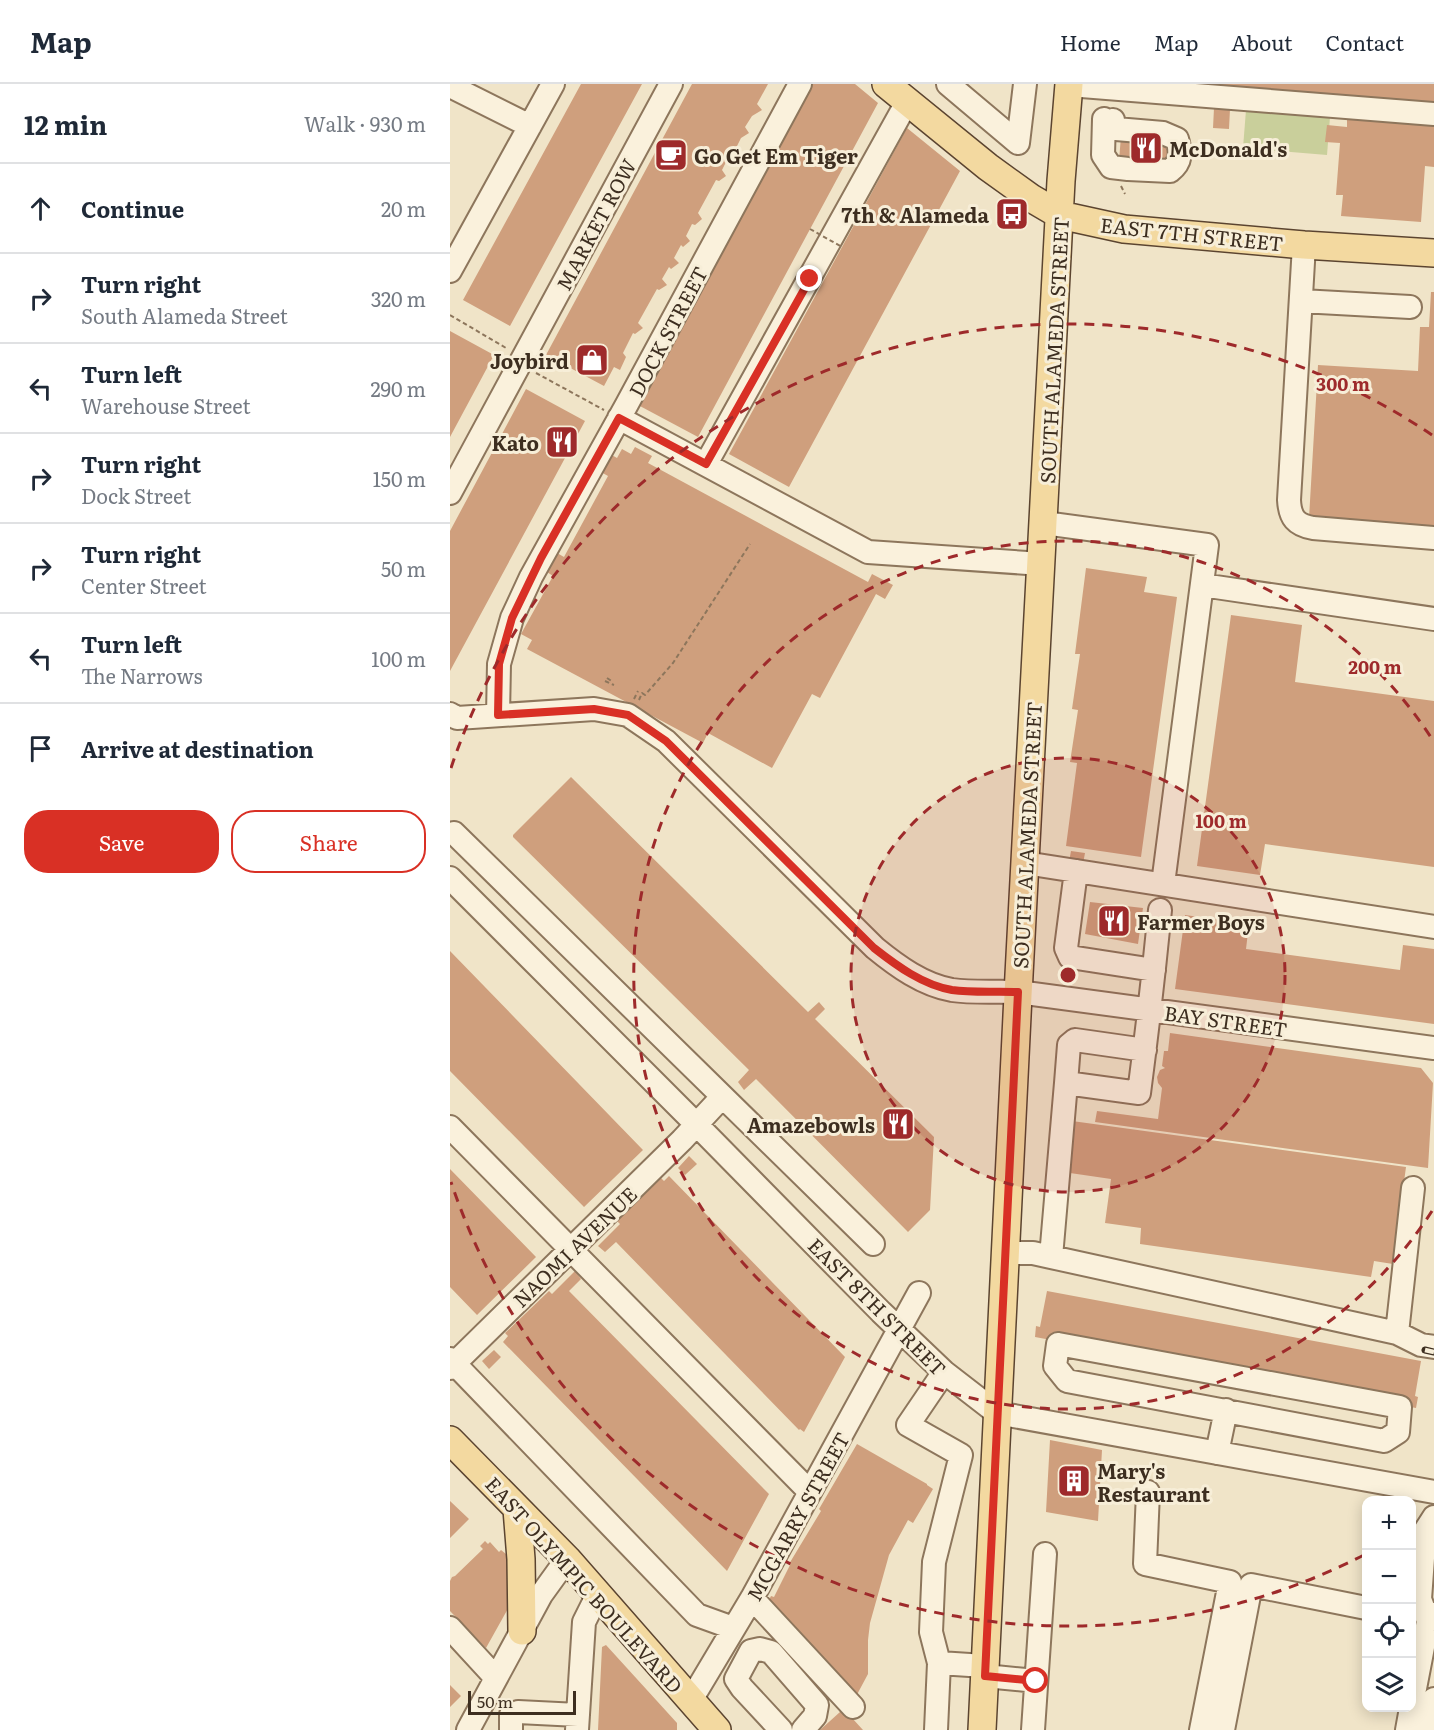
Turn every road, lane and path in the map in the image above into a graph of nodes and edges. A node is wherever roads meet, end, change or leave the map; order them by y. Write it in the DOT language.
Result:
graph roads {
  1 [pos="553,84"];
  2 [pos="671,84"];
  3 [pos="800,84"];
  4 [pos="886,84"];
  5 [pos="948,84"];
  6 [pos="1025,84"];
  7 [pos="1069,84"];
  8 [pos="450,86"];
  9 [pos="908,102"];
  10 [pos="1434,114"];
  11 [pos="530,126"];
  12 [pos="1128,169"];
  13 [pos="1060,215"];
  14 [pos="810,229"];
  15 [pos="1304,245"];
  16 [pos="842,247"];
  17 [pos="1434,253"];
  18 [pos="450,271"];
  19 [pos="1301,301"];
  20 [pos="1410,307"];
  21 [pos="450,315"];
  22 [pos="520,363"];
  23 [pos="619,418"];
  24 [pos="706,464"];
  25 [pos="450,493"];
  26 [pos="1044,523"];
  27 [pos="1434,538"];
  28 [pos="750,544"];
  29 [pos="1042,564"];
  30 [pos="1202,585"];
  31 [pos="1434,620"];
  32 [pos="606,680"];
  33 [pos="613,684"];
  34 [pos="638,691"];
  35 [pos="635,698"];
  36 [pos="638,701"];
  37 [pos="450,714"];
  38 [pos="498,715"];
  39 [pos="454,834"];
  40 [pos="1025,863"];
  41 [pos="1076,871"];
  42 [pos="450,878"];
  43 [pos="1163,884"];
  44 [pos="1160,910"];
  45 [pos="1434,927"];
  46 [pos="1154,970"];
  47 [pos="1018,992"];
  48 [pos="1150,1010"];
  49 [pos="1434,1048"];
  50 [pos="1145,1050"];
  51 [pos="1066,1083"];
  52 [pos="722,1097"];
  53 [pos="697,1125"];
  54 [pos="450,1127"];
  55 [pos="1413,1188"];
  56 [pos="873,1245"];
  57 [pos="570,1250"];
  58 [pos="1005,1253"];
  59 [pos="1051,1257"];
  60 [pos="919,1293"];
  61 [pos="900,1330"];
  62 [pos="1397,1333"];
  63 [pos="1434,1347"];
  64 [pos="452,1363"];
  65 [pos="944,1372"];
  66 [pos="1226,1410"];
  67 [pos="997,1413"];
  68 [pos="450,1440"];
  69 [pos="1217,1453"];
  70 [pos="961,1455"];
  71 [pos="995,1456"];
  72 [pos="810,1492"];
  73 [pos="1148,1492"];
  74 [pos="1434,1492"];
  75 [pos="517,1509"];
  76 [pos="1434,1517"];
  77 [pos="1045,1554"];
  78 [pos="567,1559"];
  79 [pos="598,1594"];
  80 [pos="752,1598"];
  81 [pos="1362,1607"];
  82 [pos="1427,1619"];
  83 [pos="450,1628"];
  84 [pos="733,1628"];
  85 [pos="522,1631"];
  86 [pos="939,1664"];
  87 [pos="985,1671"];
  88 [pos="496,1678"];
  89 [pos="1036,1681"];
  90 [pos="1425,1684"];
  91 [pos="1416,1698"];
  92 [pos="1434,1699"];
  93 [pos="691,1700"];
  94 [pos="853,1707"];
  95 [pos="1410,1712"];
  96 [pos="578,1723"];
  97 [pos="1033,1728"];
  98 [pos="468,1730"];
  99 [pos="511,1730"];
  100 [pos="717,1730"];
  101 [pos="781,1730"];
  102 [pos="803,1730"];
  103 [pos="936,1730"];
  104 [pos="982,1730"];
  105 [pos="1201,1730"];
  106 [pos="1223,1730"];
  107 [pos="1407,1730"];
  108 [pos="1427,1730"];
  1 -- 11 [label="street"];
  2 -- 22 [label="street, MARKET ROW"];
  3 -- 23 [label="street, DOCK STREET"];
  4 -- 9 [label="main road, EAST 7TH STREET"];
  5 -- 6 [label="street"];
  7 -- 10 [label="street"];
  7 -- 13 [label="main road, SOUTH ALAMEDA STREET"];
  8 -- 11 [label="street"];
  9 -- 13 [label="main road, EAST 7TH STREET"];
  9 -- 24 [label="street"];
  11 -- 18 [label="street"];
  12 -- 12 [label="street"];
  13 -- 15 [label="main road, EAST 7TH STREET"];
  13 -- 26 [label="main road, SOUTH ALAMEDA STREET"];
  14 -- 16 [label="path, bridge"];
  15 -- 17 [label="main road, EAST 7TH STREET"];
  15 -- 19 [label="street"];
  19 -- 20 [label="street"];
  19 -- 27 [label="street"];
  21 -- 22 [label="path"];
  22 -- 23 [label="path"];
  22 -- 25 [label="street, MARKET ROW"];
  23 -- 24 [label="street"];
  23 -- 38 [label="street, DOCK STREET"];
  24 -- 29 [label="street"];
  26 -- 29 [label="main road, SOUTH ALAMEDA STREET"];
  26 -- 30 [label="street"];
  28 -- 36 [label="path"];
  29 -- 40 [label="main road, SOUTH ALAMEDA STREET"];
  30 -- 31 [label="street"];
  30 -- 43 [label="street"];
  32 -- 33 [label="path"];
  34 -- 35 [label="path"];
  37 -- 38 [label="street, BAY STREET"];
  38 -- 47 [label="street, BAY STREET"];
  39 -- 52 [label="street"];
  40 -- 41 [label="street"];
  40 -- 47 [label="main road, SOUTH ALAMEDA STREET"];
  41 -- 43 [label="street"];
  41 -- 46 [label="street"];
  42 -- 53 [label="street, EAST 8TH STREET"];
  43 -- 45 [label="street"];
  44 -- 46 [label="street"];
  46 -- 48 [label="street"];
  47 -- 48 [label="street, BAY STREET"];
  47 -- 58 [label="main road, SOUTH ALAMEDA STREET"];
  48 -- 49 [label="street, BAY STREET"];
  48 -- 50 [label="street"];
  50 -- 51 [label="street"];
  50 -- 51 [label="street"];
  51 -- 59 [label="street"];
  52 -- 53 [label="street, NAOMI AVENUE"];
  52 -- 56 [label="street"];
  53 -- 57 [label="street, NAOMI AVENUE"];
  53 -- 61 [label="street, EAST 8TH STREET"];
  54 -- 57 [label="street"];
  55 -- 62 [label="street"];
  57 -- 64 [label="street, NAOMI AVENUE"];
  57 -- 72 [label="street"];
  58 -- 59 [label="street"];
  58 -- 67 [label="main road, SOUTH ALAMEDA STREET"];
  59 -- 62 [label="street"];
  60 -- 61 [label="street, MCGARRY STREET"];
  61 -- 65 [label="street, EAST 8TH STREET"];
  61 -- 72 [label="street, MCGARRY STREET"];
  62 -- 63 [label="street"];
  64 -- 84 [label="street"];
  65 -- 67 [label="street, EAST 8TH STREET"];
  65 -- 70 [label="street"];
  66 -- 66 [label="street"];
  66 -- 69 [label="street"];
  67 -- 69 [label="street, EAST 8TH STREET"];
  67 -- 71 [label="main road, SOUTH ALAMEDA STREET"];
  68 -- 75 [label="main road, EAST OLYMPIC BOULEVARD"];
  69 -- 74 [label="street, EAST 8TH STREET"];
  70 -- 71 [label="street"];
  70 -- 86 [label="street"];
  71 -- 87 [label="main road, SOUTH ALAMEDA STREET"];
  72 -- 80 [label="street, MCGARRY STREET"];
  73 -- 105 [label="street"];
  75 -- 78 [label="main road, EAST OLYMPIC BOULEVARD"];
  75 -- 85 [label="main road"];
  76 -- 82 [label="street"];
  77 -- 89 [label="street"];
  78 -- 79 [label="main road, EAST OLYMPIC BOULEVARD"];
  78 -- 85 [label="street"];
  79 -- 93 [label="main road, EAST OLYMPIC BOULEVARD"];
  79 -- 96 [label="street"];
  80 -- 84 [label="street, MCGARRY STREET"];
  80 -- 94 [label="street"];
  81 -- 106 [label="street"];
  82 -- 90 [label="street"];
  83 -- 88 [label="street"];
  84 -- 93 [label="street, MCGARRY STREET"];
  85 -- 88 [label="street"];
  86 -- 87 [label="street"];
  86 -- 103 [label="street"];
  87 -- 89 [label="street"];
  87 -- 104 [label="main road, SOUTH ALAMEDA STREET"];
  88 -- 98 [label="street"];
  89 -- 97 [label="street"];
  90 -- 91 [label="street"];
  92 -- 108 [label="street"];
  93 -- 100 [label="main road, EAST OLYMPIC BOULEVARD"];
  95 -- 107 [label="street"];
  96 -- 99 [label="street"];
  101 -- 102 [label="street"];
}
